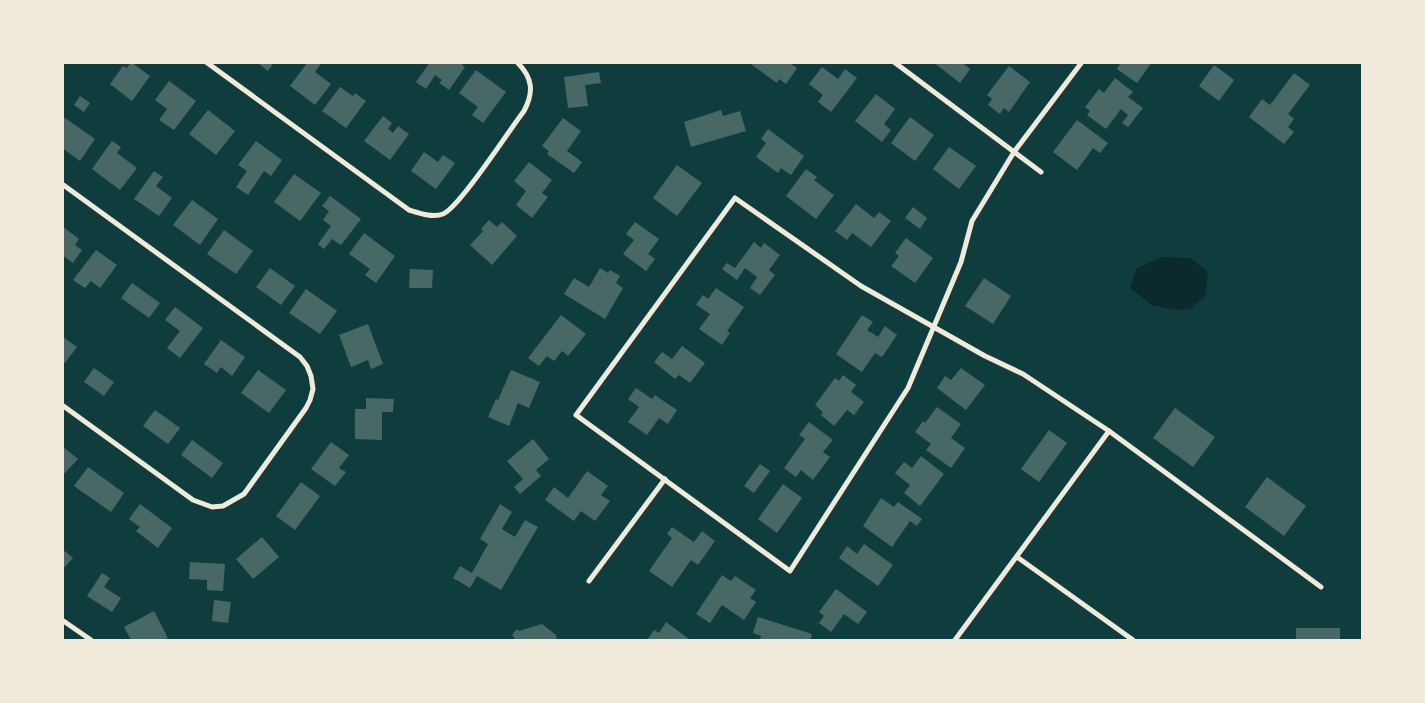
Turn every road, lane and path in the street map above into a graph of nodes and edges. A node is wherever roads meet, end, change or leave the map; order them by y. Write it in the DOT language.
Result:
graph roads {
  1 [pos="206,62"];
  2 [pos="518,62"];
  3 [pos="894,62"];
  4 [pos="1082,62"];
  5 [pos="1014,152"];
  6 [pos="1041,172"];
  7 [pos="62,184"];
  8 [pos="933,328"];
  9 [pos="62,405"];
  10 [pos="1109,431"];
  11 [pos="665,479"];
  12 [pos="1017,557"];
  13 [pos="589,581"];
  14 [pos="1321,586"];
  15 [pos="62,620"];
  16 [pos="91,640"];
  17 [pos="956,640"];
  18 [pos="1133,640"];
  1 -- 2 [label="street"];
  3 -- 5 [label="street"];
  4 -- 5 [label="street"];
  5 -- 6 [label="street"];
  5 -- 8 [label="street"];
  7 -- 9 [label="street"];
  8 -- 10 [label="street"];
  8 -- 11 [label="street"];
  8 -- 11 [label="street"];
  10 -- 12 [label="street"];
  10 -- 14 [label="street"];
  11 -- 13 [label="street"];
  12 -- 17 [label="street"];
  12 -- 18 [label="street"];
  15 -- 16 [label="street"];
}
